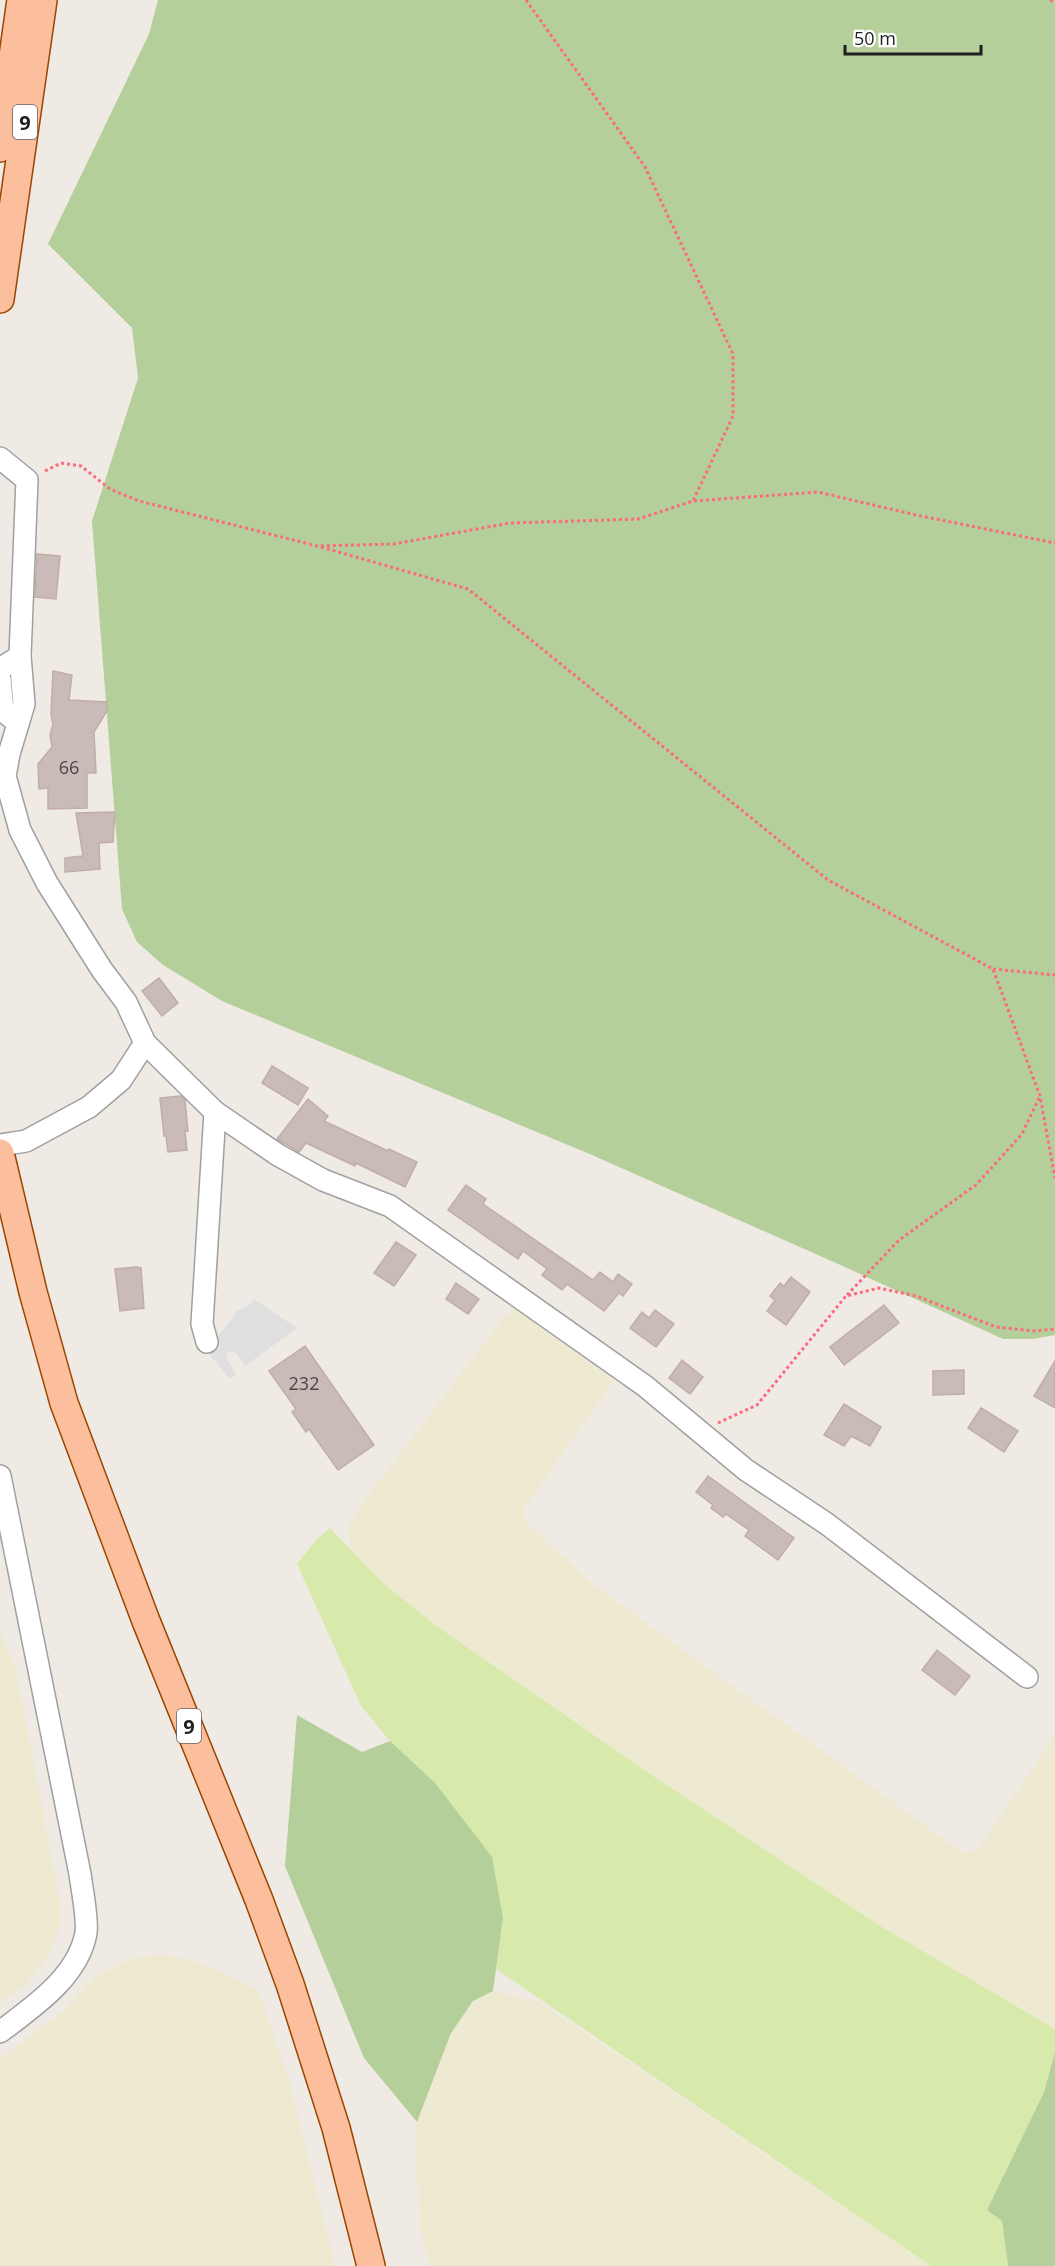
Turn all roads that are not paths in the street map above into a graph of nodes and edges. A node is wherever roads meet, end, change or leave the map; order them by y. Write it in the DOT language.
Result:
graph roads {
  1 [pos="21,0"];
  2 [pos="43,0"];
  3 [pos="0,148"];
  4 [pos="0,299"];
  5 [pos="0,458"];
  6 [pos="20,656"];
  7 [pos="0,669"];
  8 [pos="0,679"];
  9 [pos="18,723"];
  10 [pos="145,1043"];
  11 [pos="215,1112"];
  12 [pos="0,1145"];
  13 [pos="0,1153"];
  14 [pos="207,1342"];
  15 [pos="0,1476"];
  16 [pos="1027,1677"];
  17 [pos="0,2032"];
  18 [pos="371,2266"];
  1 -- 3 [label="main road, 9"];
  2 -- 4 [label="main road, 9"];
  5 -- 6 [label="street"];
  6 -- 7 [label="street"];
  6 -- 9 [label="street"];
  8 -- 9 [label="street"];
  9 -- 10 [label="street"];
  10 -- 11 [label="street"];
  10 -- 12 [label="street"];
  11 -- 14 [label="street"];
  11 -- 16 [label="street"];
  13 -- 18 [label="main road, 9"];
  15 -- 17 [label="street"];
}
